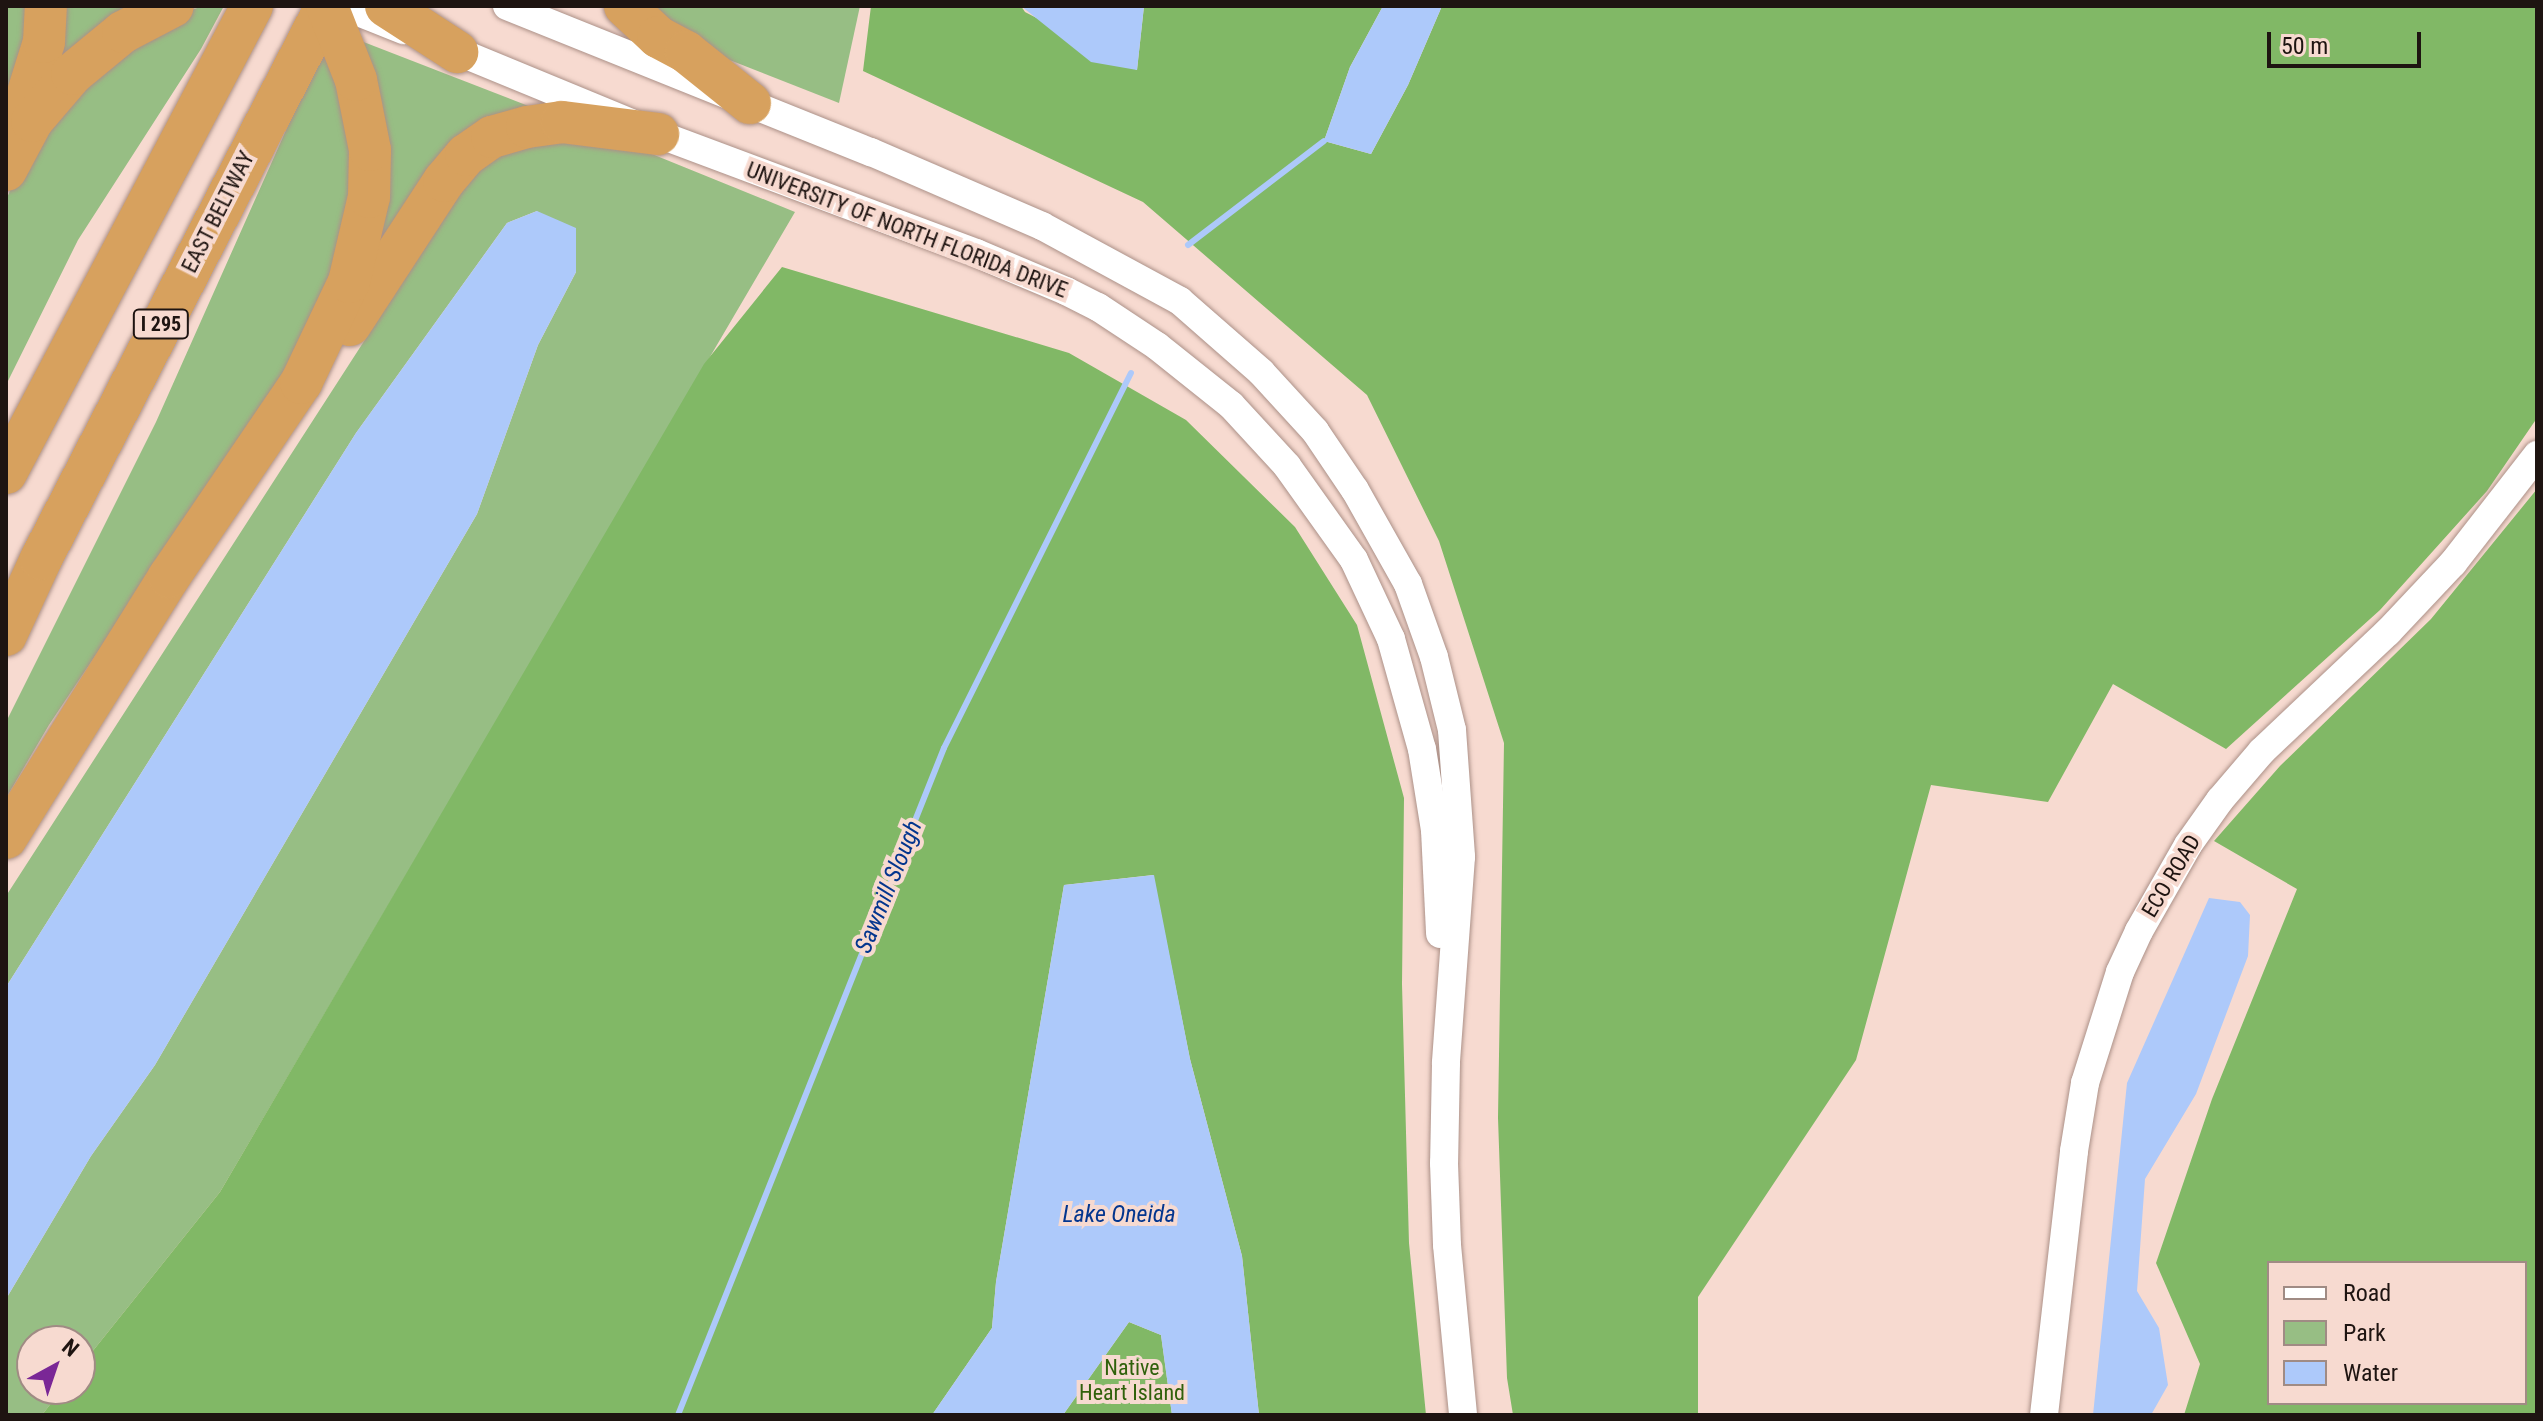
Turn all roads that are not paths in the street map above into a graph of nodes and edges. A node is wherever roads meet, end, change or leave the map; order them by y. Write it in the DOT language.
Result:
graph roads {
  1 [pos="46,6"];
  2 [pos="173,6"];
  3 [pos="252,6"];
  4 [pos="327,6"];
  5 [pos="343,6"];
  6 [pos="386,6"];
  7 [pos="507,6"];
  8 [pos="625,6"];
  9 [pos="457,52"];
  10 [pos="750,103"];
  11 [pos="658,134"];
  12 [pos="6,162"];
  13 [pos="6,170"];
  14 [pos="95,300"];
  15 [pos="301,383"];
  16 [pos="2537,455"];
  17 [pos="6,473"];
  18 [pos="6,490"];
  19 [pos="6,635"];
  20 [pos="6,838"];
  21 [pos="1446,1063"];
  22 [pos="1463,1415"];
  23 [pos="2044,1415"];
  1 -- 12 [label="highway"];
  2 -- 13 [label="highway"];
  3 -- 14 [label="highway"];
  4 -- 15 [label="highway"];
  4 -- 19 [label="highway, EAST BELTWAY / I 295"];
  5 -- 9 [label="street, UNIVERSITY OF NORTH FLORIDA DRIVE"];
  6 -- 9 [label="highway"];
  7 -- 10 [label="street, UNIVERSITY OF NORTH FLORIDA DRIVE"];
  8 -- 10 [label="highway"];
  9 -- 11 [label="street, UNIVERSITY OF NORTH FLORIDA DRIVE"];
  10 -- 21 [label="street, UNIVERSITY OF NORTH FLORIDA DRIVE"];
  11 -- 15 [label="highway"];
  11 -- 21 [label="street, UNIVERSITY OF NORTH FLORIDA DRIVE"];
  14 -- 17 [label="highway"];
  14 -- 18 [label="highway"];
  15 -- 20 [label="highway"];
  16 -- 23 [label="street, ECO ROAD"];
  21 -- 22 [label="street, UNIVERSITY OF NORTH FLORIDA DRIVE"];
}
